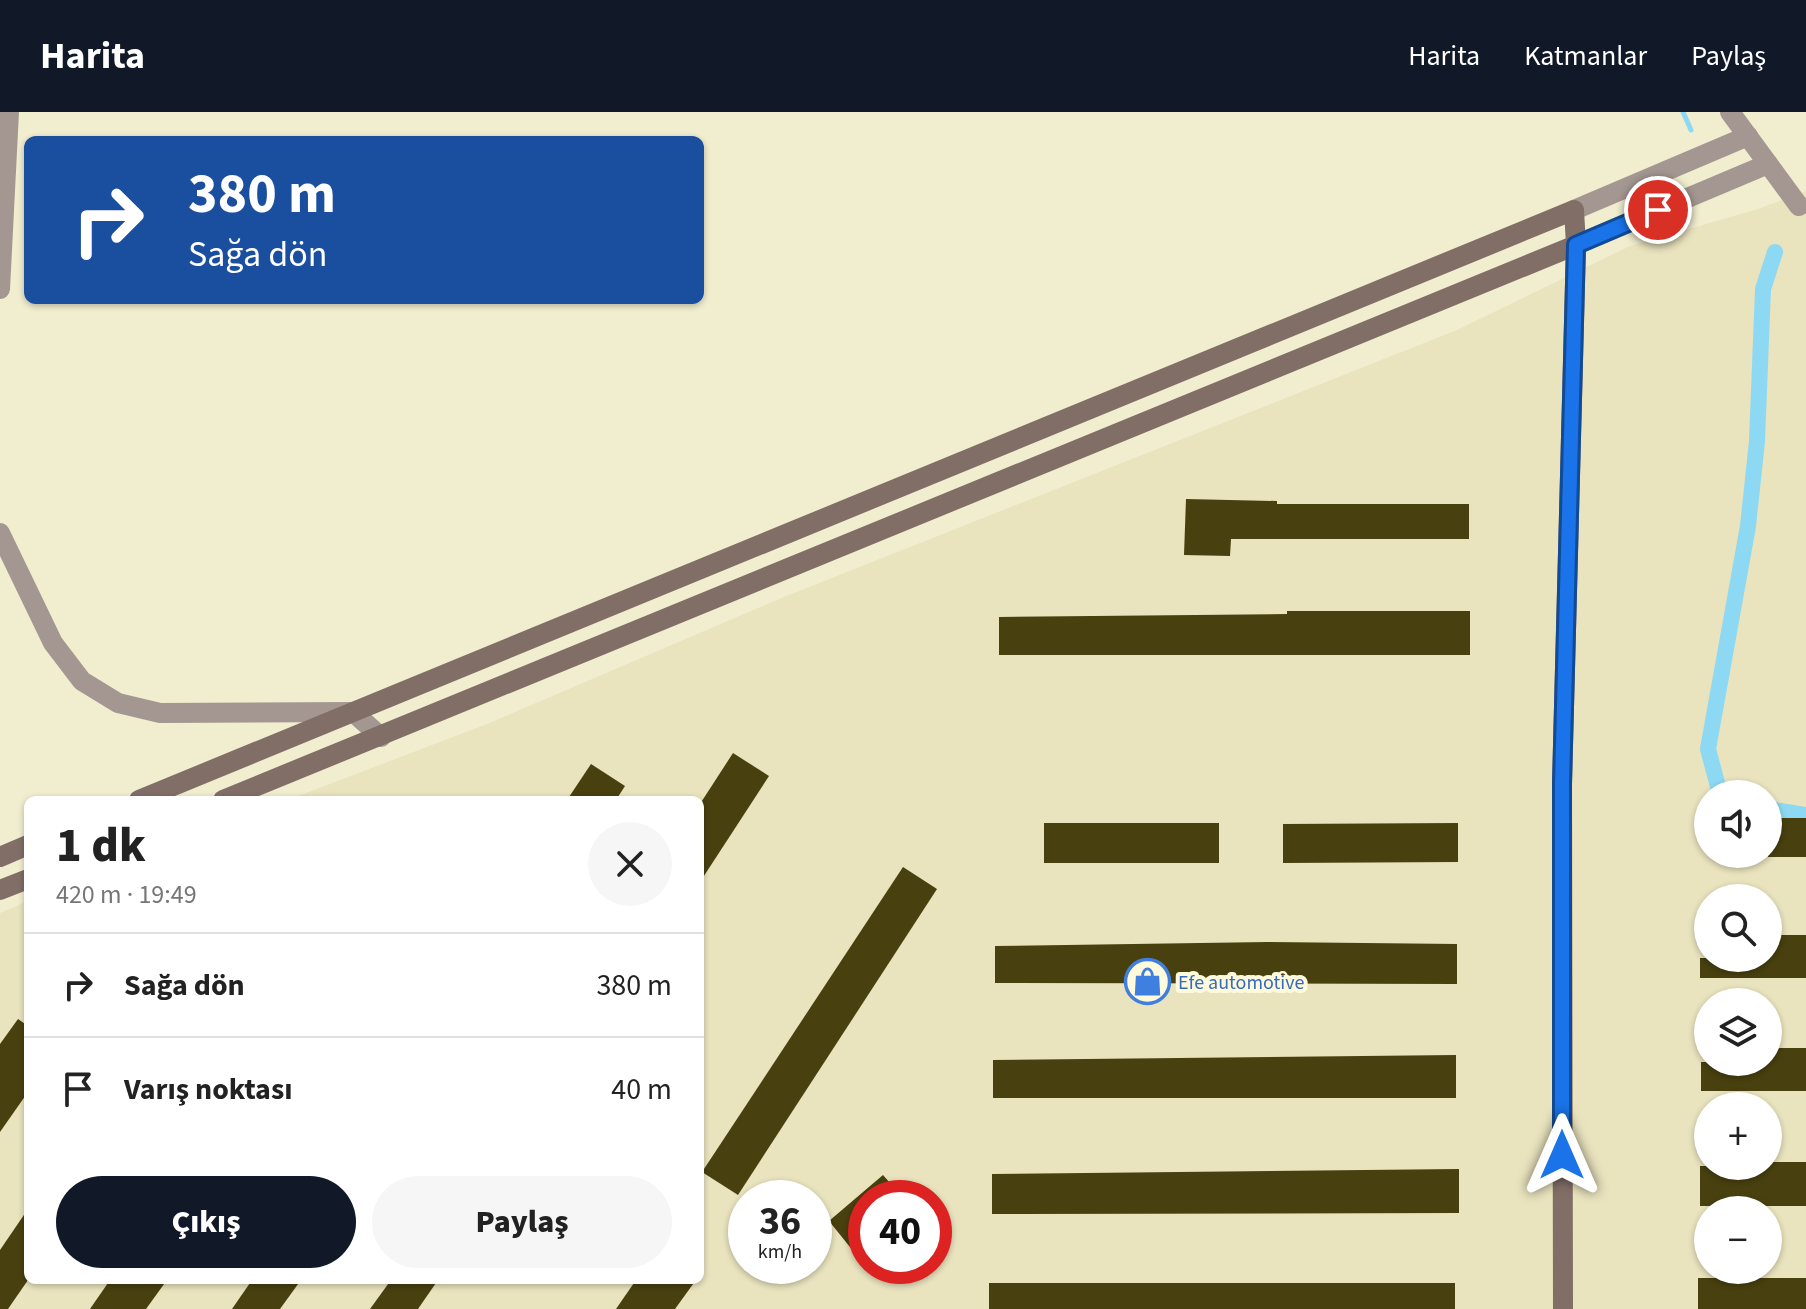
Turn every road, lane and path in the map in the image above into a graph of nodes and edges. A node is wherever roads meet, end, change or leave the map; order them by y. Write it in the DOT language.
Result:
graph roads {
  1 [pos="9,112"];
  2 [pos="1730,112"];
  3 [pos="1748,136"];
  4 [pos="1768,164"];
  5 [pos="1799,206"];
  6 [pos="1574,210"];
  7 [pos="1576,245"];
  8 [pos="0,289"];
  9 [pos="0,533"];
  10 [pos="353,712"];
  11 [pos="381,737"];
  12 [pos="149,796"];
  13 [pos="233,796"];
  14 [pos="24,847"];
  15 [pos="0,857"];
  16 [pos="24,881"];
  17 [pos="0,890"];
  18 [pos="1563,1309"];
  1 -- 8 [label="street"];
  2 -- 3 [label="street"];
  3 -- 4 [label="street"];
  3 -- 6 [label="street"];
  4 -- 5 [label="street"];
  4 -- 7 [label="street"];
  6 -- 7 [label="street"];
  6 -- 10 [label="street"];
  7 -- 11 [label="street"];
  7 -- 18 [label="street"];
  9 -- 10 [label="street"];
  10 -- 11 [label="street"];
  10 -- 12 [label="street"];
  11 -- 13 [label="street"];
  14 -- 15 [label="street"];
  16 -- 17 [label="street"];
}
